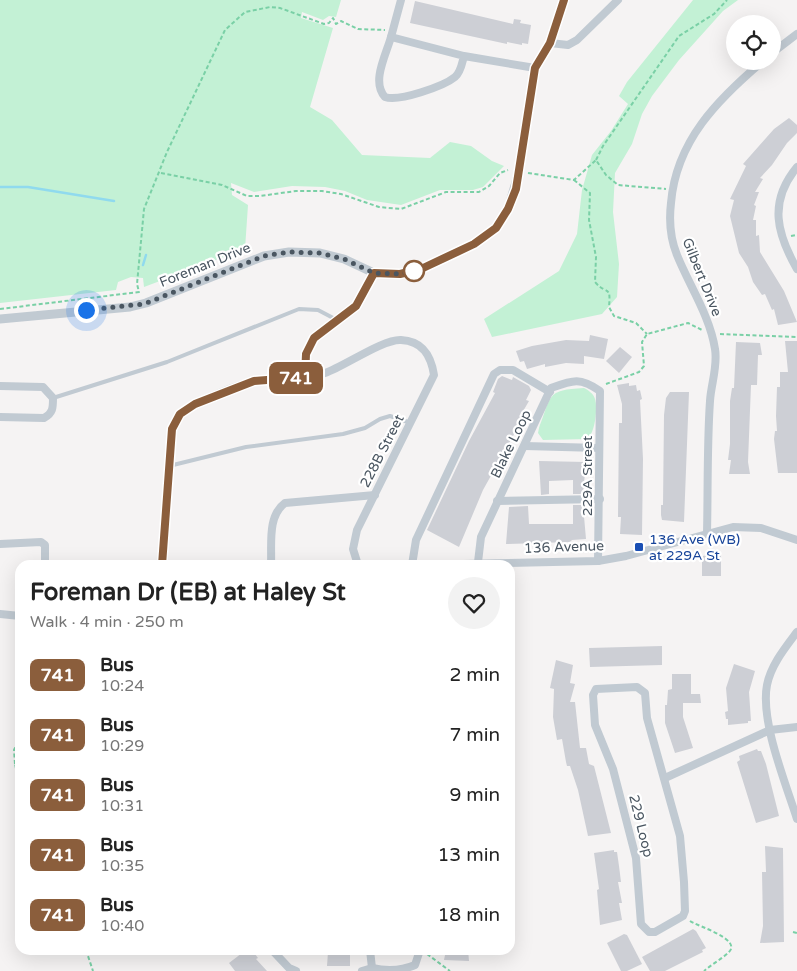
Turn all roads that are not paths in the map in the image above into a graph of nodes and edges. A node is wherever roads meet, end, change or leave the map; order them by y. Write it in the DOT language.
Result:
graph roads {
  1 [pos="401,0"];
  2 [pos="564,0"];
  3 [pos="618,0"];
  4 [pos="797,34"];
  5 [pos="391,37"];
  6 [pos="550,43"];
  7 [pos="781,46"];
  8 [pos="464,56"];
  9 [pos="535,68"];
  10 [pos="752,70"];
  11 [pos="797,167"];
  12 [pos="797,269"];
  13 [pos="374,273"];
  14 [pos="0,319"];
  15 [pos="338,320"];
  16 [pos="305,377"];
  17 [pos="0,386"];
  18 [pos="550,392"];
  19 [pos="53,398"];
  20 [pos="0,417"];
  21 [pos="411,423"];
  22 [pos="525,446"];
  23 [pos="599,448"];
  24 [pos="169,466"];
  25 [pos="374,495"];
  26 [pos="600,499"];
  27 [pos="496,501"];
  28 [pos="707,534"];
  29 [pos="797,540"];
  30 [pos="0,544"];
  31 [pos="45,560"];
  32 [pos="162,560"];
  33 [pos="271,560"];
  34 [pos="356,560"];
  35 [pos="413,560"];
  36 [pos="478,560"];
  37 [pos="598,561"];
  38 [pos="515,562"];
  39 [pos="0,614"];
  40 [pos="15,616"];
  41 [pos="797,632"];
  42 [pos="797,727"];
  43 [pos="770,730"];
  44 [pos="665,778"];
  45 [pos="797,819"];
  46 [pos="277,955"];
  47 [pos="371,955"];
  48 [pos="420,955"];
  49 [pos="372,968"];
  50 [pos="296,971"];
  51 [pos="362,971"];
  1 -- 5 [label="street"];
  2 -- 6 [label="street, Foreman Drive"];
  3 -- 6 [label="street"];
  4 -- 7 [label="street"];
  5 -- 8 [label="street"];
  5 -- 8 [label="street"];
  6 -- 9 [label="street, Foreman Drive"];
  8 -- 9 [label="street"];
  9 -- 13 [label="street, Foreman Drive"];
  10 -- 28 [label="street, Gilbert Drive"];
  11 -- 12 [label="street"];
  13 -- 14 [label="street, Foreman Drive"];
  13 -- 15 [label="street"];
  15 -- 16 [label="street"];
  15 -- 19 [label="lane"];
  16 -- 21 [label="street, 228B Street"];
  16 -- 24 [label="street"];
  17 -- 19 [label="street"];
  18 -- 22 [label="street, Blake Loop"];
  18 -- 23 [label="street, 229A Street"];
  18 -- 35 [label="street"];
  19 -- 20 [label="street"];
  21 -- 24 [label="lane"];
  21 -- 25 [label="street, 228B Street"];
  22 -- 23 [label="street"];
  22 -- 27 [label="street, Blake Loop"];
  23 -- 26 [label="street, 229A Street"];
  24 -- 32 [label="street"];
  25 -- 33 [label="street"];
  25 -- 34 [label="street, 228B Street"];
  26 -- 27 [label="street"];
  26 -- 37 [label="street, 229A Street"];
  27 -- 36 [label="street, Blake Loop"];
  28 -- 29 [label="street, 136 Avenue"];
  28 -- 37 [label="street, 136 Avenue"];
  30 -- 31 [label="street"];
  37 -- 38 [label="street, 136 Avenue"];
  39 -- 40 [label="street"];
  41 -- 43 [label="street"];
  42 -- 43 [label="street"];
  43 -- 44 [label="street"];
  43 -- 45 [label="street"];
  44 -- 44 [label="street, 229 Loop"];
  46 -- 50 [label="street"];
  47 -- 49 [label="street"];
  48 -- 49 [label="street"];
  49 -- 51 [label="street"];
}
